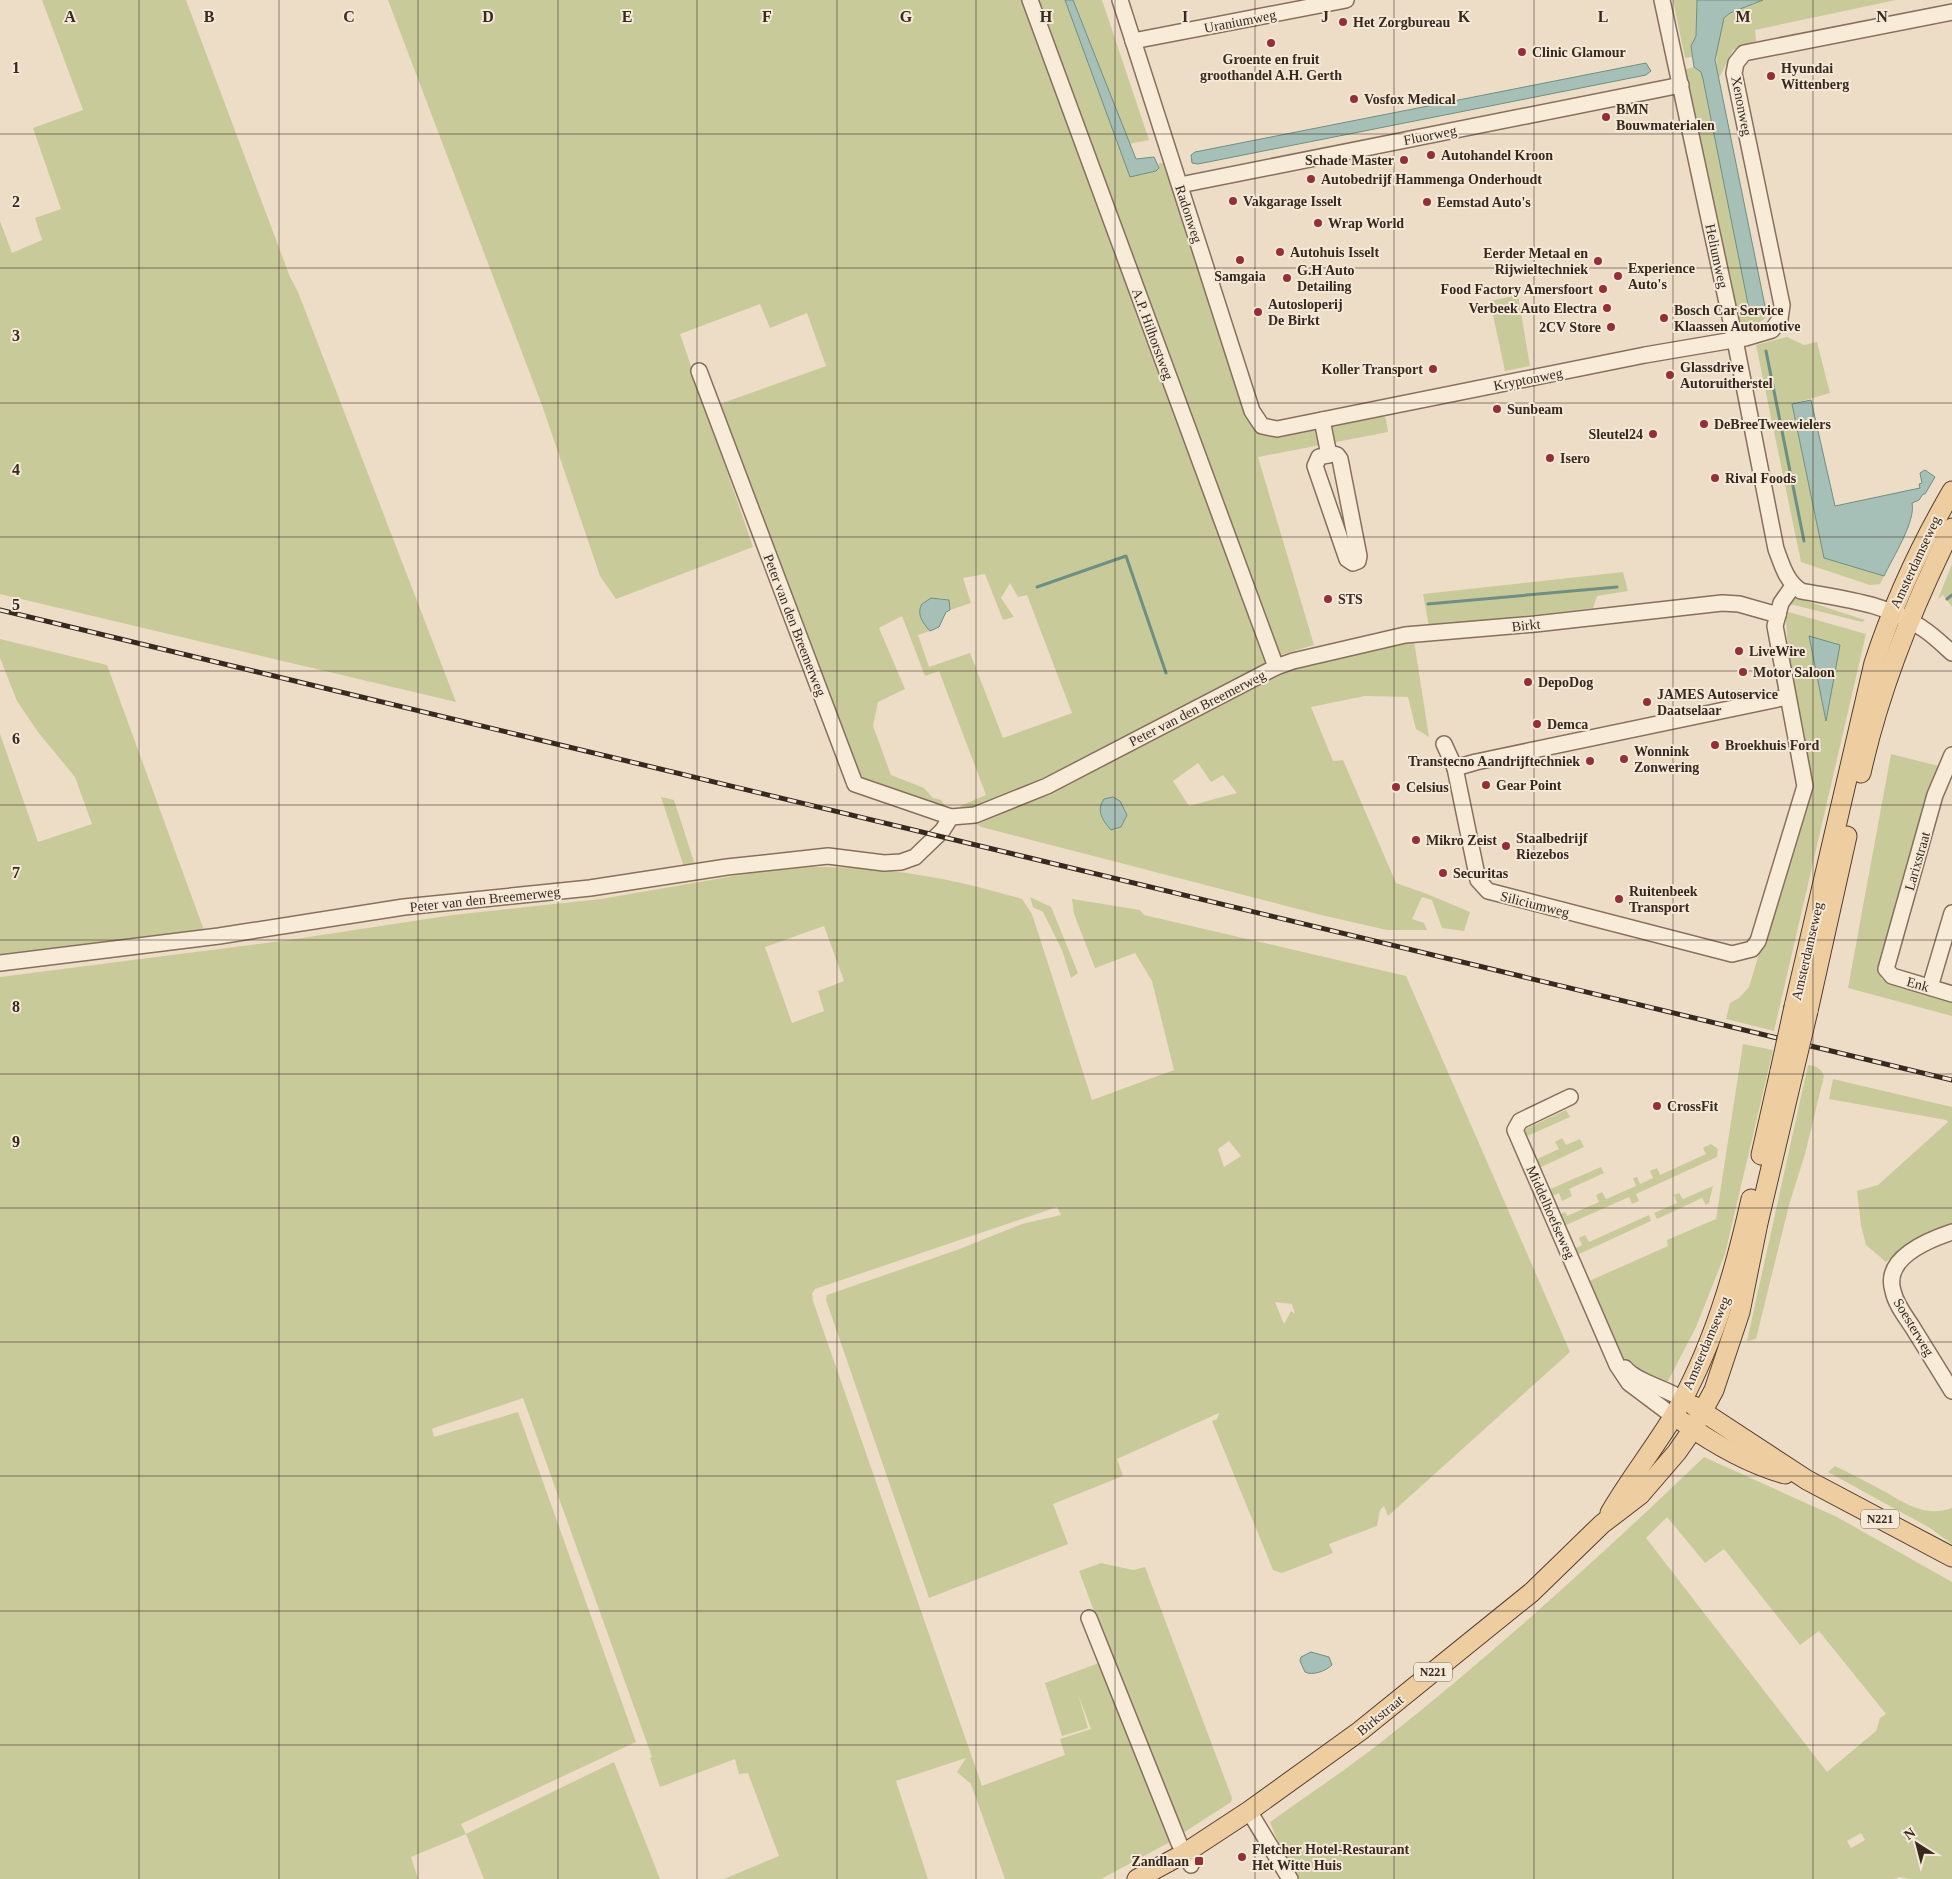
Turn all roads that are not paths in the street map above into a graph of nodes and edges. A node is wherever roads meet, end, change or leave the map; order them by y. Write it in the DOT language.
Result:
graph roads {
  1 [pos="1030,0"];
  2 [pos="1120,0"];
  3 [pos="1346,0"];
  4 [pos="1662,0"];
  5 [pos="1952,12"];
  6 [pos="1134,41"];
  7 [pos="1681,85"];
  8 [pos="1180,184"];
  9 [pos="1735,340"];
  10 [pos="699,371"];
  11 [pos="1322,420"];
  12 [pos="1262,426"];
  13 [pos="1329,455"];
  14 [pos="1952,490"];
  15 [pos="1348,501"];
  16 [pos="1329,506"];
  17 [pos="1952,528"];
  18 [pos="1793,586"];
  19 [pos="1892,611"];
  20 [pos="1778,615"];
  21 [pos="1910,620"];
  22 [pos="1952,652"];
  23 [pos="1276,667"];
  24 [pos="1787,697"];
  25 [pos="1444,744"];
  26 [pos="1952,755"];
  27 [pos="1456,768"];
  28 [pos="951,817"];
  29 [pos="1952,913"];
  30 [pos="0,963"];
  31 [pos="1886,969"];
  32 [pos="1930,987"];
  33 [pos="1952,994"];
  34 [pos="1801,1009"];
  35 [pos="1787,1073"];
  36 [pos="1570,1097"];
  37 [pos="1952,1232"];
  38 [pos="1614,1354"];
  39 [pos="1952,1391"];
  40 [pos="1682,1399"];
  41 [pos="1703,1412"];
  42 [pos="1673,1416"];
  43 [pos="1693,1430"];
  44 [pos="1807,1480"];
  45 [pos="1606,1520"];
  46 [pos="1952,1557"];
  47 [pos="1089,1618"];
  48 [pos="1249,1811"];
  49 [pos="1188,1859"];
  50 [pos="1137,1879"];
  51 [pos="1290,1879"];
  1 -- 23 [label="street, A.P. Hilhorstweg"];
  2 -- 6 [label="street, Radonweg"];
  3 -- 6 [label="street, Uraniumweg"];
  4 -- 7 [label="street, Heliumweg"];
  5 -- 9 [label="street, Xenonweg"];
  6 -- 8 [label="street, Radonweg"];
  7 -- 8 [label="street, Fluorweg"];
  7 -- 9 [label="street, Heliumweg"];
  8 -- 12 [label="street, Radonweg"];
  9 -- 11 [label="street, Kryptonweg"];
  9 -- 18 [label="street, Heliumweg"];
  10 -- 28 [label="street, Peter van den Breemerweg"];
  11 -- 12 [label="street, Kryptonweg"];
  11 -- 13 [label="street"];
  13 -- 15 [label="street"];
  13 -- 16 [label="street"];
  14 -- 19 [label="main road, Amsterdamseweg"];
  15 -- 16 [label="street"];
  15 -- 16 [label="street"];
  17 -- 21 [label="main road, Amsterdamseweg"];
  18 -- 19 [label="street"];
  18 -- 20 [label="street, Siliciumweg"];
  19 -- 21 [label="street"];
  19 -- 34 [label="main road, Amsterdamseweg"];
  20 -- 23 [label="street, Birkt"];
  20 -- 24 [label="street, Siliciumweg"];
  21 -- 22 [label="street"];
  21 -- 34 [label="main road, Amsterdamseweg"];
  23 -- 28 [label="street, Peter van den Breemerweg"];
  24 -- 27 [label="street"];
  24 -- 27 [label="street, Siliciumweg"];
  25 -- 27 [label="street, Siliciumweg"];
  26 -- 31 [label="street, Larixstraat"];
  28 -- 30 [label="street, Peter van den Breemerweg"];
  29 -- 32 [label="street"];
  31 -- 32 [label="street, Enk"];
  32 -- 33 [label="street, Enk"];
  34 -- 35 [label="main road, Amsterdamseweg, bridge"];
  35 -- 40 [label="main road, Amsterdamseweg"];
  35 -- 41 [label="main road, Amsterdamseweg"];
  36 -- 38 [label="street, Middelhoefseweg"];
  37 -- 39 [label="street, Soesterweg"];
  38 -- 40 [label="street, Middelhoefseweg"];
  38 -- 42 [label="street, Middelhoefseweg"];
  40 -- 41 [label="main road, N221"];
  40 -- 42 [label="main road, Amsterdamseweg / N221"];
  41 -- 43 [label="main road, Amsterdamseweg"];
  41 -- 44 [label="main road, N221"];
  42 -- 43 [label="main road"];
  42 -- 45 [label="main road, Birkstraat / N221"];
  43 -- 44 [label="main road, N221"];
  43 -- 45 [label="main road, Birkstraat / N221"];
  44 -- 46 [label="main road, N221"];
  45 -- 48 [label="main road, Birkstraat / N221"];
  47 -- 49 [label="street"];
  48 -- 49 [label="main road, Birkstraat / N221"];
  48 -- 51 [label="street"];
  49 -- 50 [label="main road, Birkstraat / N221"];
}
